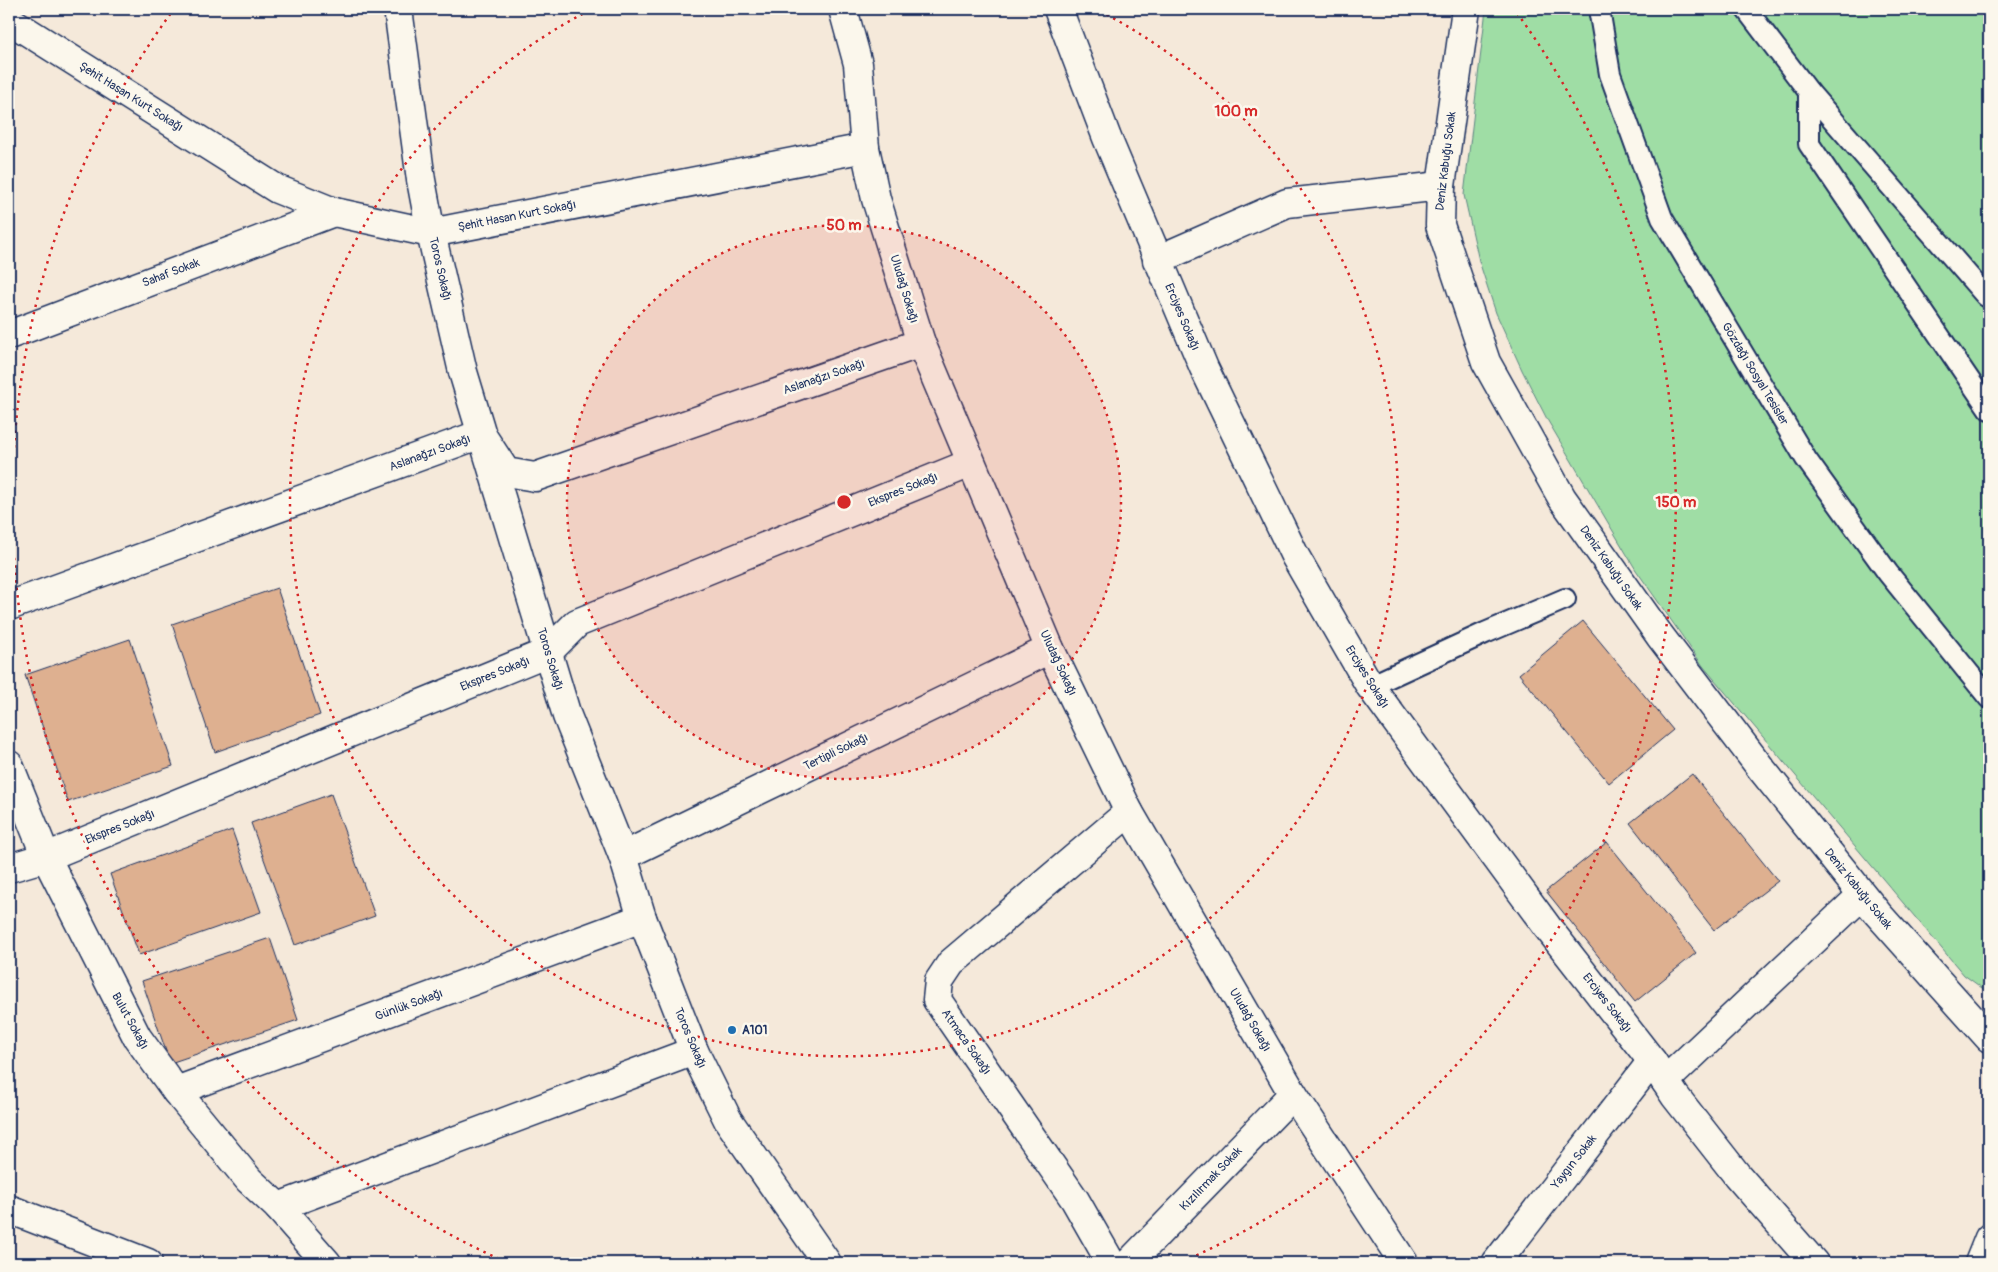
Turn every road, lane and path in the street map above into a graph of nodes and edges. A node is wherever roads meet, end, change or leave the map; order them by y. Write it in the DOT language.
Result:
graph roads {
  1 [pos="398,9"];
  2 [pos="843,9"];
  3 [pos="1058,9"];
  4 [pos="1466,9"];
  5 [pos="1599,9"];
  6 [pos="1746,9"];
  7 [pos="9,20"];
  8 [pos="1809,92"];
  9 [pos="865,148"];
  10 [pos="1441,186"];
  11 [pos="334,212"];
  12 [pos="431,233"];
  13 [pos="1157,260"];
  14 [pos="1988,297"];
  15 [pos="9,335"];
  16 [pos="921,343"];
  17 [pos="1989,409"];
  18 [pos="481,434"];
  19 [pos="971,462"];
  20 [pos="1565,599"];
  21 [pos="9,606"];
  22 [pos="1050,649"];
  23 [pos="548,652"];
  24 [pos="1370,686"];
  25 [pos="1989,698"];
  26 [pos="9,765"];
  27 [pos="1129,812"];
  28 [pos="623,856"];
  29 [pos="46,857"];
  30 [pos="9,868"];
  31 [pos="1862,894"];
  32 [pos="642,918"];
  33 [pos="1989,1038"];
  34 [pos="694,1051"];
  35 [pos="1659,1071"];
  36 [pos="176,1091"];
  37 [pos="1293,1094"];
  38 [pos="278,1207"];
  39 [pos="9,1209"];
  40 [pos="1989,1238"];
  41 [pos="148,1263"];
  42 [pos="327,1263"];
  43 [pos="827,1263"];
  44 [pos="1112,1263"];
  45 [pos="1129,1263"];
  46 [pos="1404,1263"];
  47 [pos="1496,1263"];
  48 [pos="1814,1263"];
  49 [pos="1979,1263"];
  1 -- 12 [label="street, Toros Sokağı"];
  2 -- 9 [label="street, Uludağ Sokağı"];
  3 -- 13 [label="street, Erciyes Sokağı"];
  4 -- 10 [label="street, Deniz Kabuğu Sokak"];
  5 -- 25 [label="lane, Gözdağı Sosyal Tesisler"];
  6 -- 8 [label="lane"];
  7 -- 11 [label="street, Şehit Hasan Kurt Sokağı"];
  8 -- 14 [label="lane"];
  8 -- 17 [label="lane"];
  9 -- 12 [label="street, Şehit Hasan Kurt Sokağı"];
  9 -- 16 [label="street, Uludağ Sokağı"];
  10 -- 13 [label="street"];
  10 -- 31 [label="street, Deniz Kabuğu Sokak"];
  11 -- 12 [label="street, Şehit Hasan Kurt Sokağı"];
  11 -- 15 [label="street, Sahaf Sokak"];
  12 -- 18 [label="street, Toros Sokağı"];
  13 -- 24 [label="street, Erciyes Sokağı"];
  16 -- 18 [label="street, Aslanağzı Sokağı"];
  16 -- 19 [label="street, Uludağ Sokağı"];
  18 -- 21 [label="street, Aslanağzı Sokağı"];
  18 -- 23 [label="street, Toros Sokağı"];
  19 -- 22 [label="street, Uludağ Sokağı"];
  19 -- 23 [label="street, Ekspres Sokağı"];
  20 -- 24 [label="lane"];
  22 -- 27 [label="street, Uludağ Sokağı"];
  22 -- 28 [label="street, Tertipli Sokağı"];
  23 -- 28 [label="street, Toros Sokağı"];
  23 -- 29 [label="street, Ekspres Sokağı"];
  24 -- 35 [label="street, Erciyes Sokağı"];
  26 -- 29 [label="street, Bulut Sokağı"];
  27 -- 37 [label="street, Uludağ Sokağı"];
  27 -- 44 [label="street, Atmaca Sokağı"];
  28 -- 32 [label="street, Toros Sokağı"];
  29 -- 30 [label="street, Ekspres Sokağı"];
  29 -- 36 [label="street, Bulut Sokağı"];
  31 -- 33 [label="street, Deniz Kabuğu Sokak"];
  31 -- 35 [label="street, Yaygın Sokak"];
  32 -- 34 [label="street, Toros Sokağı"];
  32 -- 36 [label="street, Günlük Sokağı"];
  34 -- 38 [label="street"];
  34 -- 43 [label="street, Toros Sokağı"];
  35 -- 47 [label="street, Yaygın Sokak"];
  35 -- 48 [label="street, Erciyes Sokağı"];
  36 -- 38 [label="street, Bulut Sokağı"];
  37 -- 45 [label="street, Kızılırmak Sokak"];
  37 -- 46 [label="street, Uludağ Sokağı"];
  38 -- 42 [label="street, Bulut Sokağı"];
  39 -- 41 [label="street"];
  40 -- 49 [label="street"];
}
